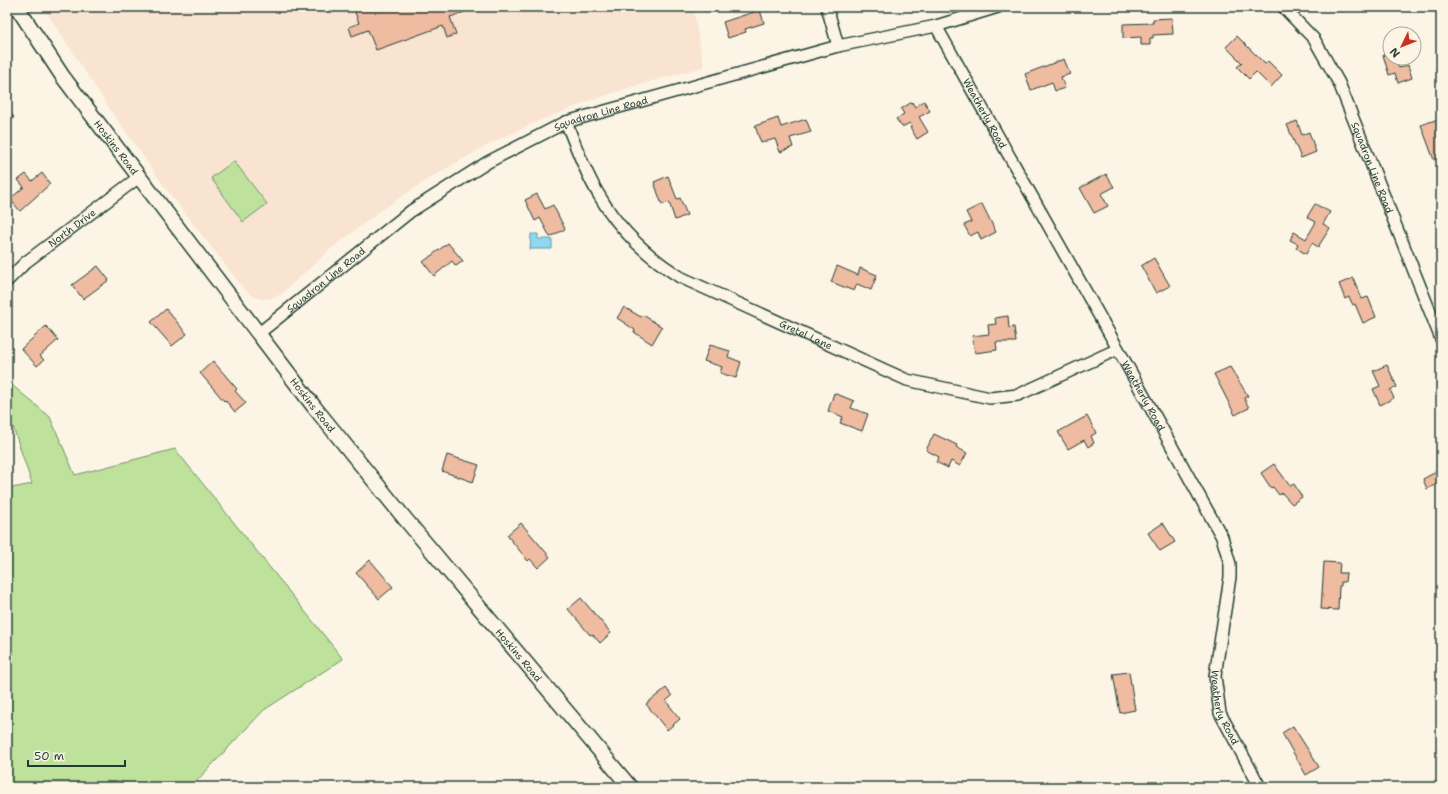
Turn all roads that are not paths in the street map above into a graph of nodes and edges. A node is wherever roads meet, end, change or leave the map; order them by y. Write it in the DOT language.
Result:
graph roads {
  1 [pos="17,7"];
  2 [pos="827,7"];
  3 [pos="998,7"];
  4 [pos="1283,7"];
  5 [pos="936,26"];
  6 [pos="838,46"];
  7 [pos="566,122"];
  8 [pos="139,177"];
  9 [pos="7,281"];
  10 [pos="258,334"];
  11 [pos="1441,339"];
  12 [pos="1118,349"];
  13 [pos="630,787"];
  14 [pos="1260,787"];
  1 -- 8 [label="street, Hoskins Road"];
  2 -- 6 [label="street"];
  3 -- 5 [label="street, Squadron Line Road"];
  4 -- 11 [label="street, Squadron Line Road"];
  5 -- 6 [label="street, Squadron Line Road"];
  5 -- 12 [label="street, Weatherly Road"];
  6 -- 7 [label="street, Squadron Line Road"];
  7 -- 10 [label="street, Squadron Line Road"];
  7 -- 12 [label="street, Gretel Lane"];
  8 -- 9 [label="street, North Drive"];
  8 -- 10 [label="street, Hoskins Road"];
  10 -- 13 [label="street, Hoskins Road"];
  12 -- 14 [label="street, Weatherly Road"];
}
